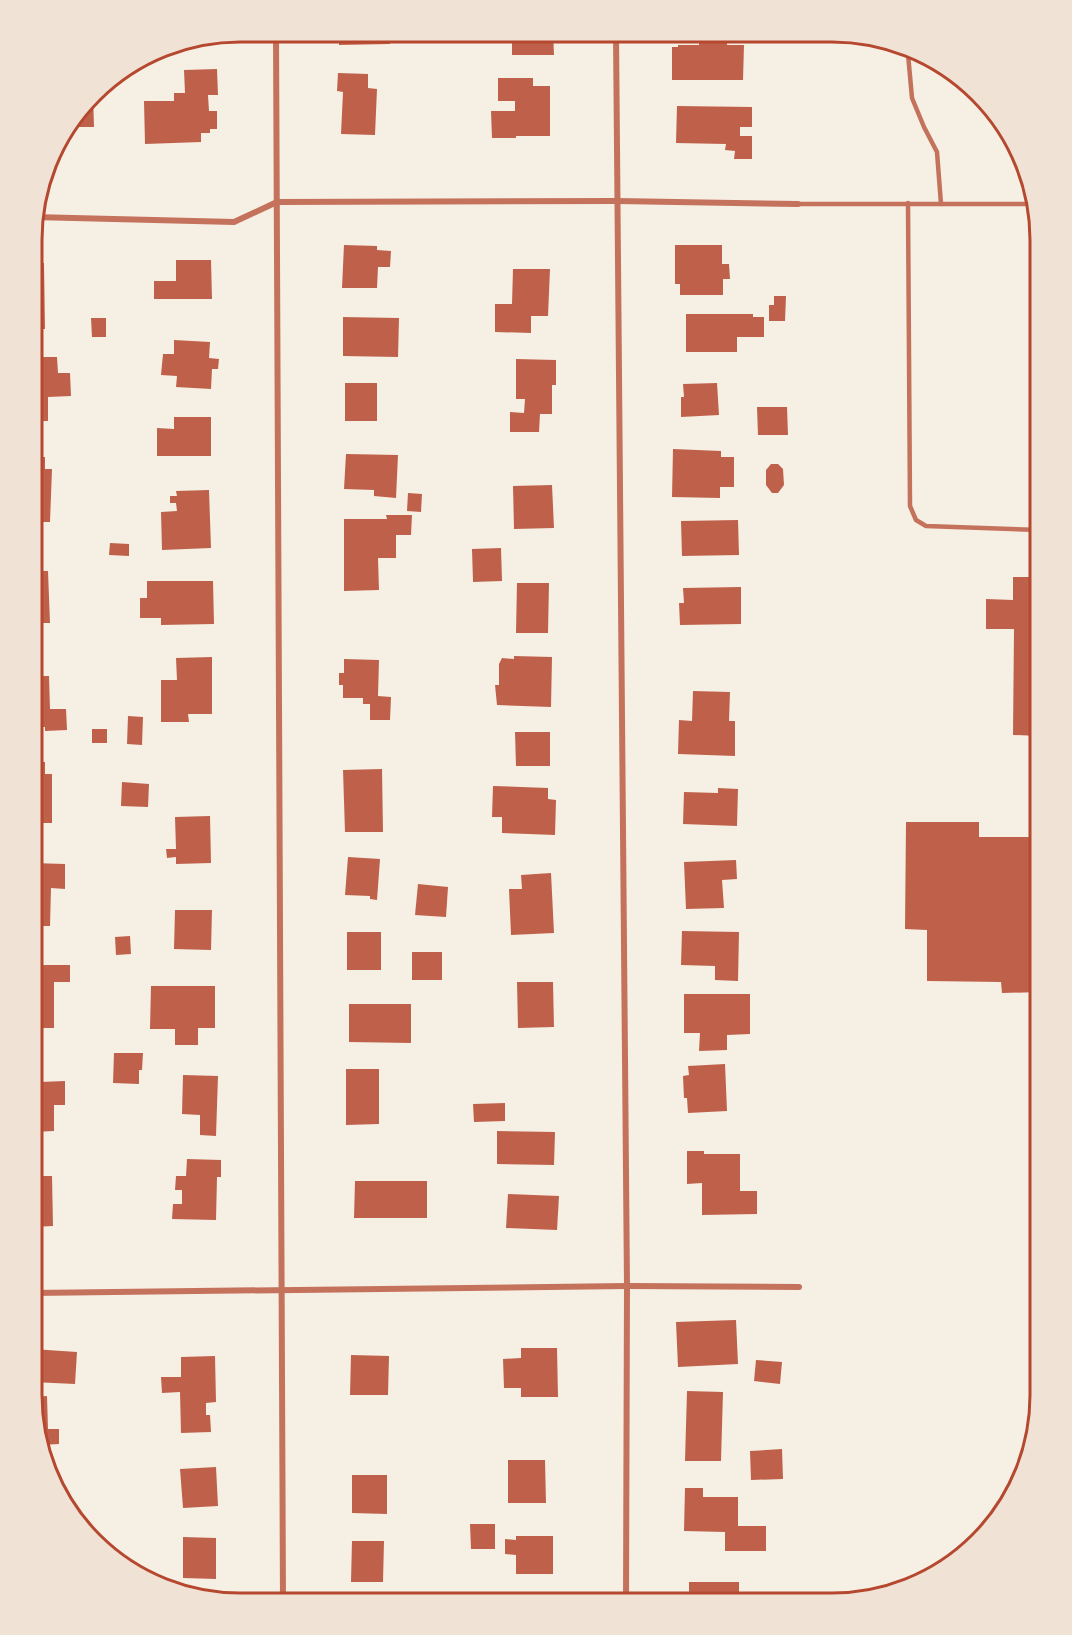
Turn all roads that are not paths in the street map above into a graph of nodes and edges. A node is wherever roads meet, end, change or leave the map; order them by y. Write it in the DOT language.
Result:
graph roads {
  1 [pos="276,42"];
  2 [pos="616,42"];
  3 [pos="908,57"];
  4 [pos="617,201"];
  5 [pos="277,202"];
  6 [pos="908,203"];
  7 [pos="798,204"];
  8 [pos="941,204"];
  9 [pos="1026,204"];
  10 [pos="44,217"];
  11 [pos="1030,530"];
  12 [pos="627,1286"];
  13 [pos="799,1287"];
  14 [pos="282,1290"];
  15 [pos="42,1293"];
  16 [pos="283,1593"];
  17 [pos="626,1593"];
  1 -- 5 [label="street"];
  2 -- 4 [label="street"];
  3 -- 8 [label="lane"];
  4 -- 5 [label="street"];
  4 -- 7 [label="street"];
  4 -- 12 [label="street"];
  5 -- 10 [label="street"];
  5 -- 14 [label="street"];
  6 -- 7 [label="lane"];
  6 -- 8 [label="lane"];
  6 -- 11 [label="lane"];
  8 -- 9 [label="lane"];
  12 -- 13 [label="street"];
  12 -- 14 [label="street"];
  12 -- 17 [label="street"];
  14 -- 15 [label="street"];
  14 -- 16 [label="street"];
}
